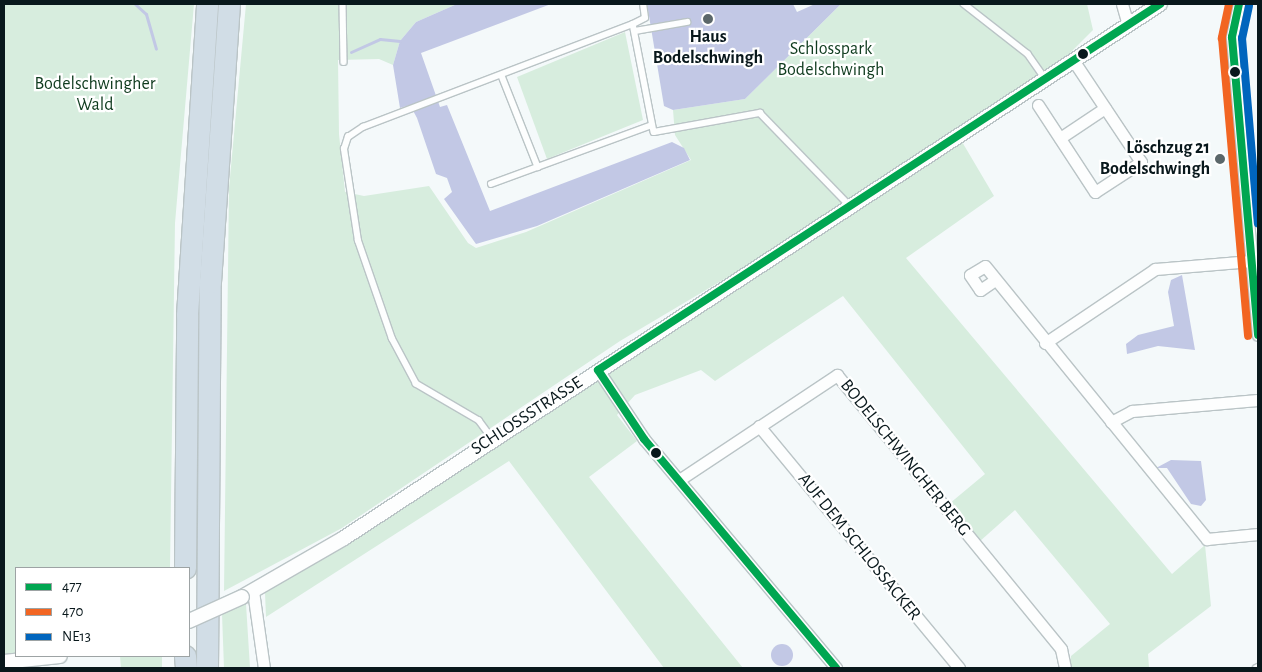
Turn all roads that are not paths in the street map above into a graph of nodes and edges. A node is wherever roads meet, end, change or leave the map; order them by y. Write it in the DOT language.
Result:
graph roads {
  1 [pos="207,4"];
  2 [pos="229,4"];
  3 [pos="344,4"];
  4 [pos="643,4"];
  5 [pos="964,4"];
  6 [pos="1160,4"];
  7 [pos="1239,4"];
  8 [pos="1124,13"];
  9 [pos="687,22"];
  10 [pos="634,27"];
  11 [pos="1073,60"];
  12 [pos="344,62"];
  13 [pos="502,76"];
  14 [pos="1045,78"];
  15 [pos="1038,105"];
  16 [pos="1105,108"];
  17 [pos="652,125"];
  18 [pos="1060,138"];
  19 [pos="538,167"];
  20 [pos="491,184"];
  21 [pos="849,205"];
  22 [pos="1252,261"];
  23 [pos="995,280"];
  24 [pos="1258,334"];
  25 [pos="1045,343"];
  26 [pos="598,370"];
  27 [pos="1258,400"];
  28 [pos="1111,422"];
  29 [pos="759,426"];
  30 [pos="492,439"];
  31 [pos="679,480"];
  32 [pos="1258,534"];
  33 [pos="185,567"];
  34 [pos="248,594"];
  35 [pos="190,620"];
  36 [pos="51,657"];
  37 [pos="4,662"];
  38 [pos="207,668"];
  39 [pos="264,668"];
  40 [pos="836,668"];
  41 [pos="959,668"];
  42 [pos="1064,668"];
  1 -- 33 [label="highway"];
  2 -- 38 [label="highway"];
  3 -- 12 [label="lane"];
  4 -- 10 [label="lane"];
  5 -- 14 [label="lane"];
  6 -- 8 [label="street, SCHLOSSSTRASSE"];
  7 -- 22 [label="street"];
  8 -- 11 [label="street, SCHLOSSSTRASSE"];
  9 -- 10 [label="lane"];
  10 -- 13 [label="lane"];
  10 -- 17 [label="lane"];
  11 -- 14 [label="street, SCHLOSSSTRASSE"];
  11 -- 16 [label="street"];
  13 -- 19 [label="lane"];
  13 -- 30 [label="lane"];
  14 -- 21 [label="street, SCHLOSSSTRASSE"];
  15 -- 18 [label="street"];
  16 -- 18 [label="street"];
  16 -- 18 [label="street"];
  17 -- 19 [label="lane"];
  17 -- 21 [label="lane"];
  19 -- 20 [label="lane"];
  21 -- 26 [label="street, SCHLOSSSTRASSE"];
  22 -- 24 [label="street"];
  22 -- 25 [label="street"];
  23 -- 25 [label="street"];
  25 -- 28 [label="street"];
  26 -- 30 [label="street, SCHLOSSSTRASSE"];
  26 -- 31 [label="street"];
  27 -- 28 [label="street"];
  28 -- 32 [label="street"];
  29 -- 31 [label="street, BODELSCHWINGHER BERG"];
  29 -- 41 [label="street, AUF DEM SCHLOSSACKER"];
  29 -- 42 [label="street, BODELSCHWINGHER BERG"];
  30 -- 34 [label="street, SCHLOSSSTRASSE"];
  31 -- 40 [label="street"];
  34 -- 35 [label="street, SCHLOSSSTRASSE, bridge"];
  34 -- 39 [label="street"];
  36 -- 37 [label="street"];
}
